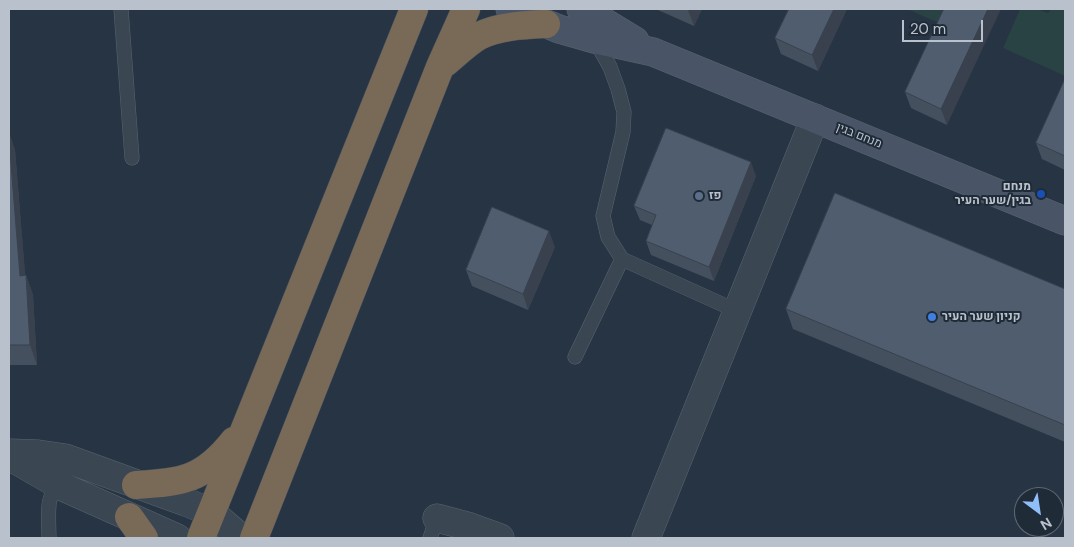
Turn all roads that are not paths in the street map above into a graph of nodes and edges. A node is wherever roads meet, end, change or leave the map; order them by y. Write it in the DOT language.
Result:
graph roads {
  1 [pos="122,9"];
  2 [pos="414,9"];
  3 [pos="466,9"];
  4 [pos="510,9"];
  5 [pos="581,9"];
  6 [pos="546,24"];
  7 [pos="594,38"];
  8 [pos="654,52"];
  9 [pos="440,67"];
  10 [pos="815,118"];
  11 [pos="132,158"];
  12 [pos="1065,221"];
  13 [pos="622,260"];
  14 [pos="738,311"];
  15 [pos="575,357"];
  16 [pos="244,428"];
  17 [pos="9,454"];
  18 [pos="136,485"];
  19 [pos="63,486"];
  20 [pos="212,513"];
  21 [pos="136,528"];
  22 [pos="433,528"];
  23 [pos="49,538"];
  24 [pos="177,538"];
  25 [pos="201,538"];
  26 [pos="241,538"];
  27 [pos="254,538"];
  28 [pos="500,538"];
  29 [pos="646,538"];
  1 -- 11 [label="lane"];
  2 -- 16 [label="highway"];
  3 -- 9 [label="highway"];
  4 -- 6 [label="street, מנחם בגין"];
  5 -- 8 [label="street, מנחם בגין"];
  6 -- 7 [label="street, מנחם בגין"];
  6 -- 9 [label="highway"];
  7 -- 8 [label="street, מנחם בגין"];
  7 -- 13 [label="lane"];
  8 -- 10 [label="street, מנחם בגין"];
  9 -- 27 [label="highway"];
  10 -- 12 [label="street, מנחם בגין"];
  10 -- 14 [label="street"];
  13 -- 14 [label="lane"];
  13 -- 15 [label="lane"];
  14 -- 29 [label="street"];
  16 -- 18 [label="highway"];
  16 -- 20 [label="highway"];
  17 -- 18 [label="street"];
  17 -- 19 [label="street"];
  18 -- 20 [label="street"];
  19 -- 21 [label="street"];
  19 -- 23 [label="lane"];
  20 -- 25 [label="highway"];
  20 -- 26 [label="street"];
  21 -- 24 [label="street"];
  22 -- 28 [label="street"];
}
